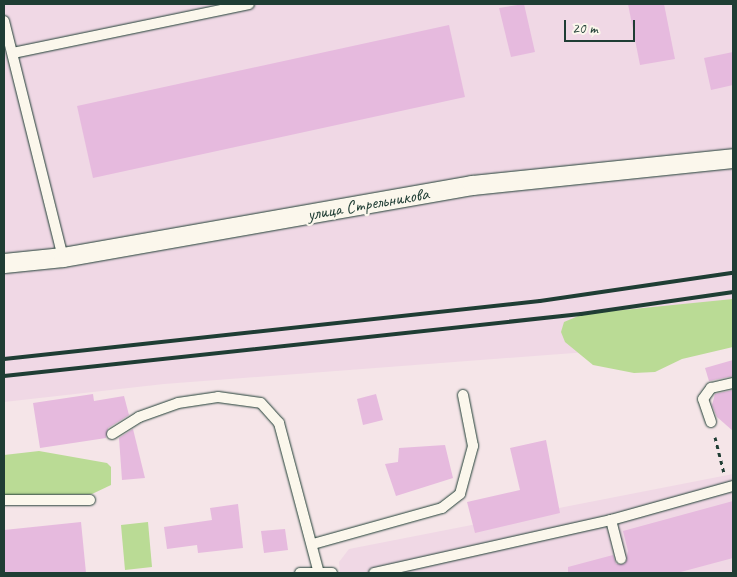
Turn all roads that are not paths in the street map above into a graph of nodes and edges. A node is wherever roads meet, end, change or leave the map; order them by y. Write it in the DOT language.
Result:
graph roads {
  1 [pos="249,4"];
  2 [pos="4,22"];
  3 [pos="13,53"];
  4 [pos="733,158"];
  5 [pos="63,257"];
  6 [pos="4,262"];
  7 [pos="733,383"];
  8 [pos="463,395"];
  9 [pos="711,422"];
  10 [pos="112,434"];
  11 [pos="731,487"];
  12 [pos="4,500"];
  13 [pos="90,500"];
  14 [pos="611,520"];
  15 [pos="313,544"];
  16 [pos="621,559"];
  17 [pos="300,573"];
  18 [pos="319,573"];
  19 [pos="332,573"];
  20 [pos="374,573"];
  1 -- 3 [label="lane"];
  2 -- 3 [label="lane"];
  3 -- 5 [label="lane"];
  4 -- 5 [label="street, улица Стрельникова"];
  5 -- 6 [label="street, улица Стрельникова"];
  7 -- 9 [label="lane"];
  8 -- 15 [label="lane"];
  10 -- 15 [label="lane"];
  11 -- 14 [label="lane"];
  12 -- 13 [label="lane"];
  14 -- 16 [label="lane"];
  14 -- 20 [label="lane"];
  15 -- 18 [label="lane"];
  17 -- 18 [label="lane"];
  18 -- 19 [label="lane"];
}
